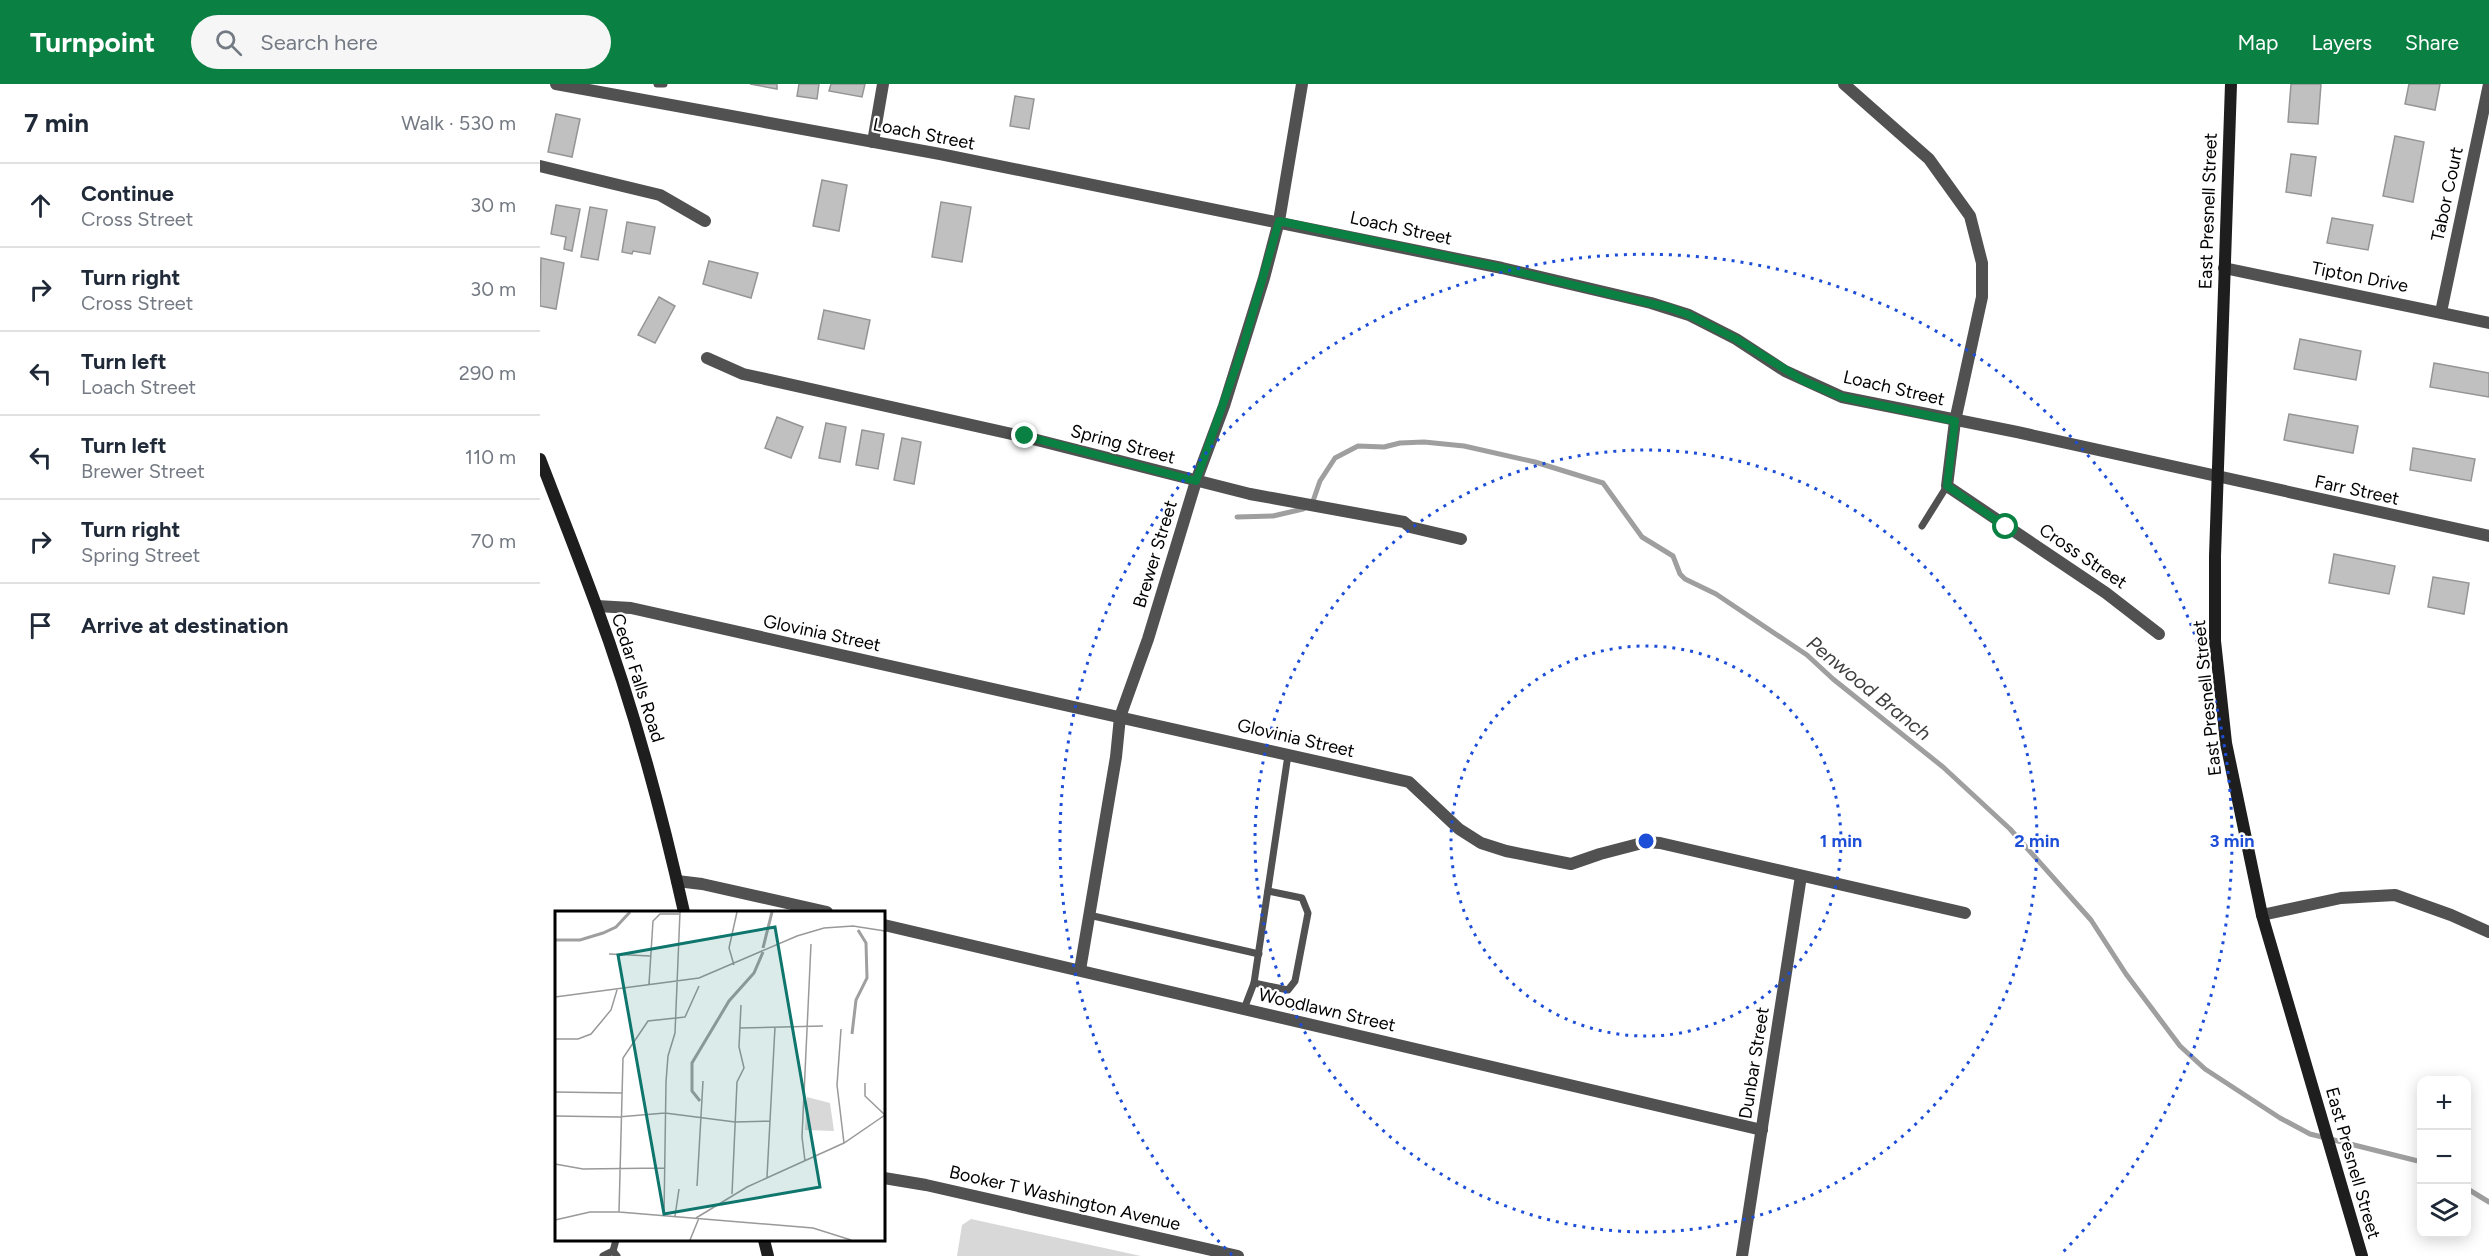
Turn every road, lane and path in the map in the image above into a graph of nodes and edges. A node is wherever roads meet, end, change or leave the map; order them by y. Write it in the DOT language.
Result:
graph roads {
  1 [pos="556,84"];
  2 [pos="657,84"];
  3 [pos="664,84"];
  4 [pos="883,84"];
  5 [pos="1302,84"];
  6 [pos="1844,84"];
  7 [pos="2231,84"];
  8 [pos="2489,84"];
  9 [pos="621,90"];
  10 [pos="873,142"];
  11 [pos="540,166"];
  12 [pos="705,221"];
  13 [pos="1279,221"];
  14 [pos="2224,268"];
  15 [pos="2441,312"];
  16 [pos="2489,323"];
  17 [pos="706,358"];
  18 [pos="1955,421"];
  19 [pos="540,459"];
  20 [pos="2217,477"];
  21 [pos="1196,481"];
  22 [pos="1947,486"];
  23 [pos="1922,526"];
  24 [pos="2489,536"];
  25 [pos="1461,539"];
  26 [pos="597,606"];
  27 [pos="2159,634"];
  28 [pos="1120,717"];
  29 [pos="1288,755"];
  30 [pos="1802,876"];
  31 [pos="677,881"];
  32 [pos="1268,891"];
  33 [pos="684,911"];
  34 [pos="823,911"];
  35 [pos="1965,913"];
  36 [pos="1089,915"];
  37 [pos="2262,915"];
  38 [pos="885,926"];
  39 [pos="2489,932"];
  40 [pos="1258,954"];
  41 [pos="1080,970"];
  42 [pos="1254,983"];
  43 [pos="1245,1009"];
  44 [pos="1762,1130"];
  45 [pos="885,1178"];
  46 [pos="764,1241"];
  47 [pos="615,1253"];
  48 [pos="603,1256"];
  49 [pos="768,1256"];
  50 [pos="1238,1256"];
  51 [pos="1742,1256"];
  52 [pos="2362,1256"];
  1 -- 9 [label="street, Loach Street"];
  2 -- 3 [label="lane"];
  4 -- 10 [label="street"];
  5 -- 13 [label="street, Brewer Street"];
  6 -- 18 [label="street"];
  7 -- 14 [label="main road, East Presnell Street"];
  8 -- 15 [label="street, Tabor Court"];
  9 -- 10 [label="street, Loach Street"];
  10 -- 13 [label="street, Loach Street"];
  11 -- 12 [label="street"];
  13 -- 18 [label="street, Loach Street"];
  13 -- 21 [label="street, Brewer Street"];
  14 -- 15 [label="street, Tipton Drive"];
  14 -- 20 [label="main road, East Presnell Street"];
  15 -- 16 [label="street, Tipton Drive"];
  17 -- 21 [label="street, Spring Street"];
  18 -- 20 [label="street, Loach Street"];
  18 -- 22 [label="street"];
  19 -- 26 [label="main road, Cedar Falls Road"];
  20 -- 24 [label="street, Farr Street"];
  20 -- 37 [label="main road, East Presnell Street"];
  21 -- 25 [label="street, Spring Street"];
  21 -- 28 [label="street, Brewer Street"];
  22 -- 23 [label="lane"];
  22 -- 27 [label="street, Cross Street"];
  26 -- 28 [label="street, Glovinia Street"];
  26 -- 31 [label="main road, Cedar Falls Road"];
  28 -- 29 [label="street, Glovinia Street"];
  28 -- 36 [label="street, Brewer Street"];
  29 -- 30 [label="street, Glovinia Street"];
  29 -- 32 [label="lane"];
  30 -- 35 [label="street, Glovinia Street"];
  30 -- 44 [label="street, Dunbar Street"];
  31 -- 33 [label="main road, Cedar Falls Road"];
  31 -- 34 [label="street"];
  32 -- 40 [label="lane"];
  32 -- 42 [label="lane"];
  36 -- 40 [label="lane"];
  36 -- 41 [label="street, Brewer Street"];
  37 -- 39 [label="street"];
  37 -- 52 [label="main road, East Presnell Street"];
  38 -- 41 [label="street, Woodlawn Street"];
  40 -- 42 [label="lane"];
  41 -- 43 [label="street, Woodlawn Street"];
  42 -- 43 [label="lane"];
  43 -- 44 [label="street, Woodlawn Street"];
  44 -- 51 [label="street, Dunbar Street"];
  45 -- 50 [label="street, Booker T Washington Avenue"];
  46 -- 49 [label="main road"];
  47 -- 48 [label="lane"];
}
